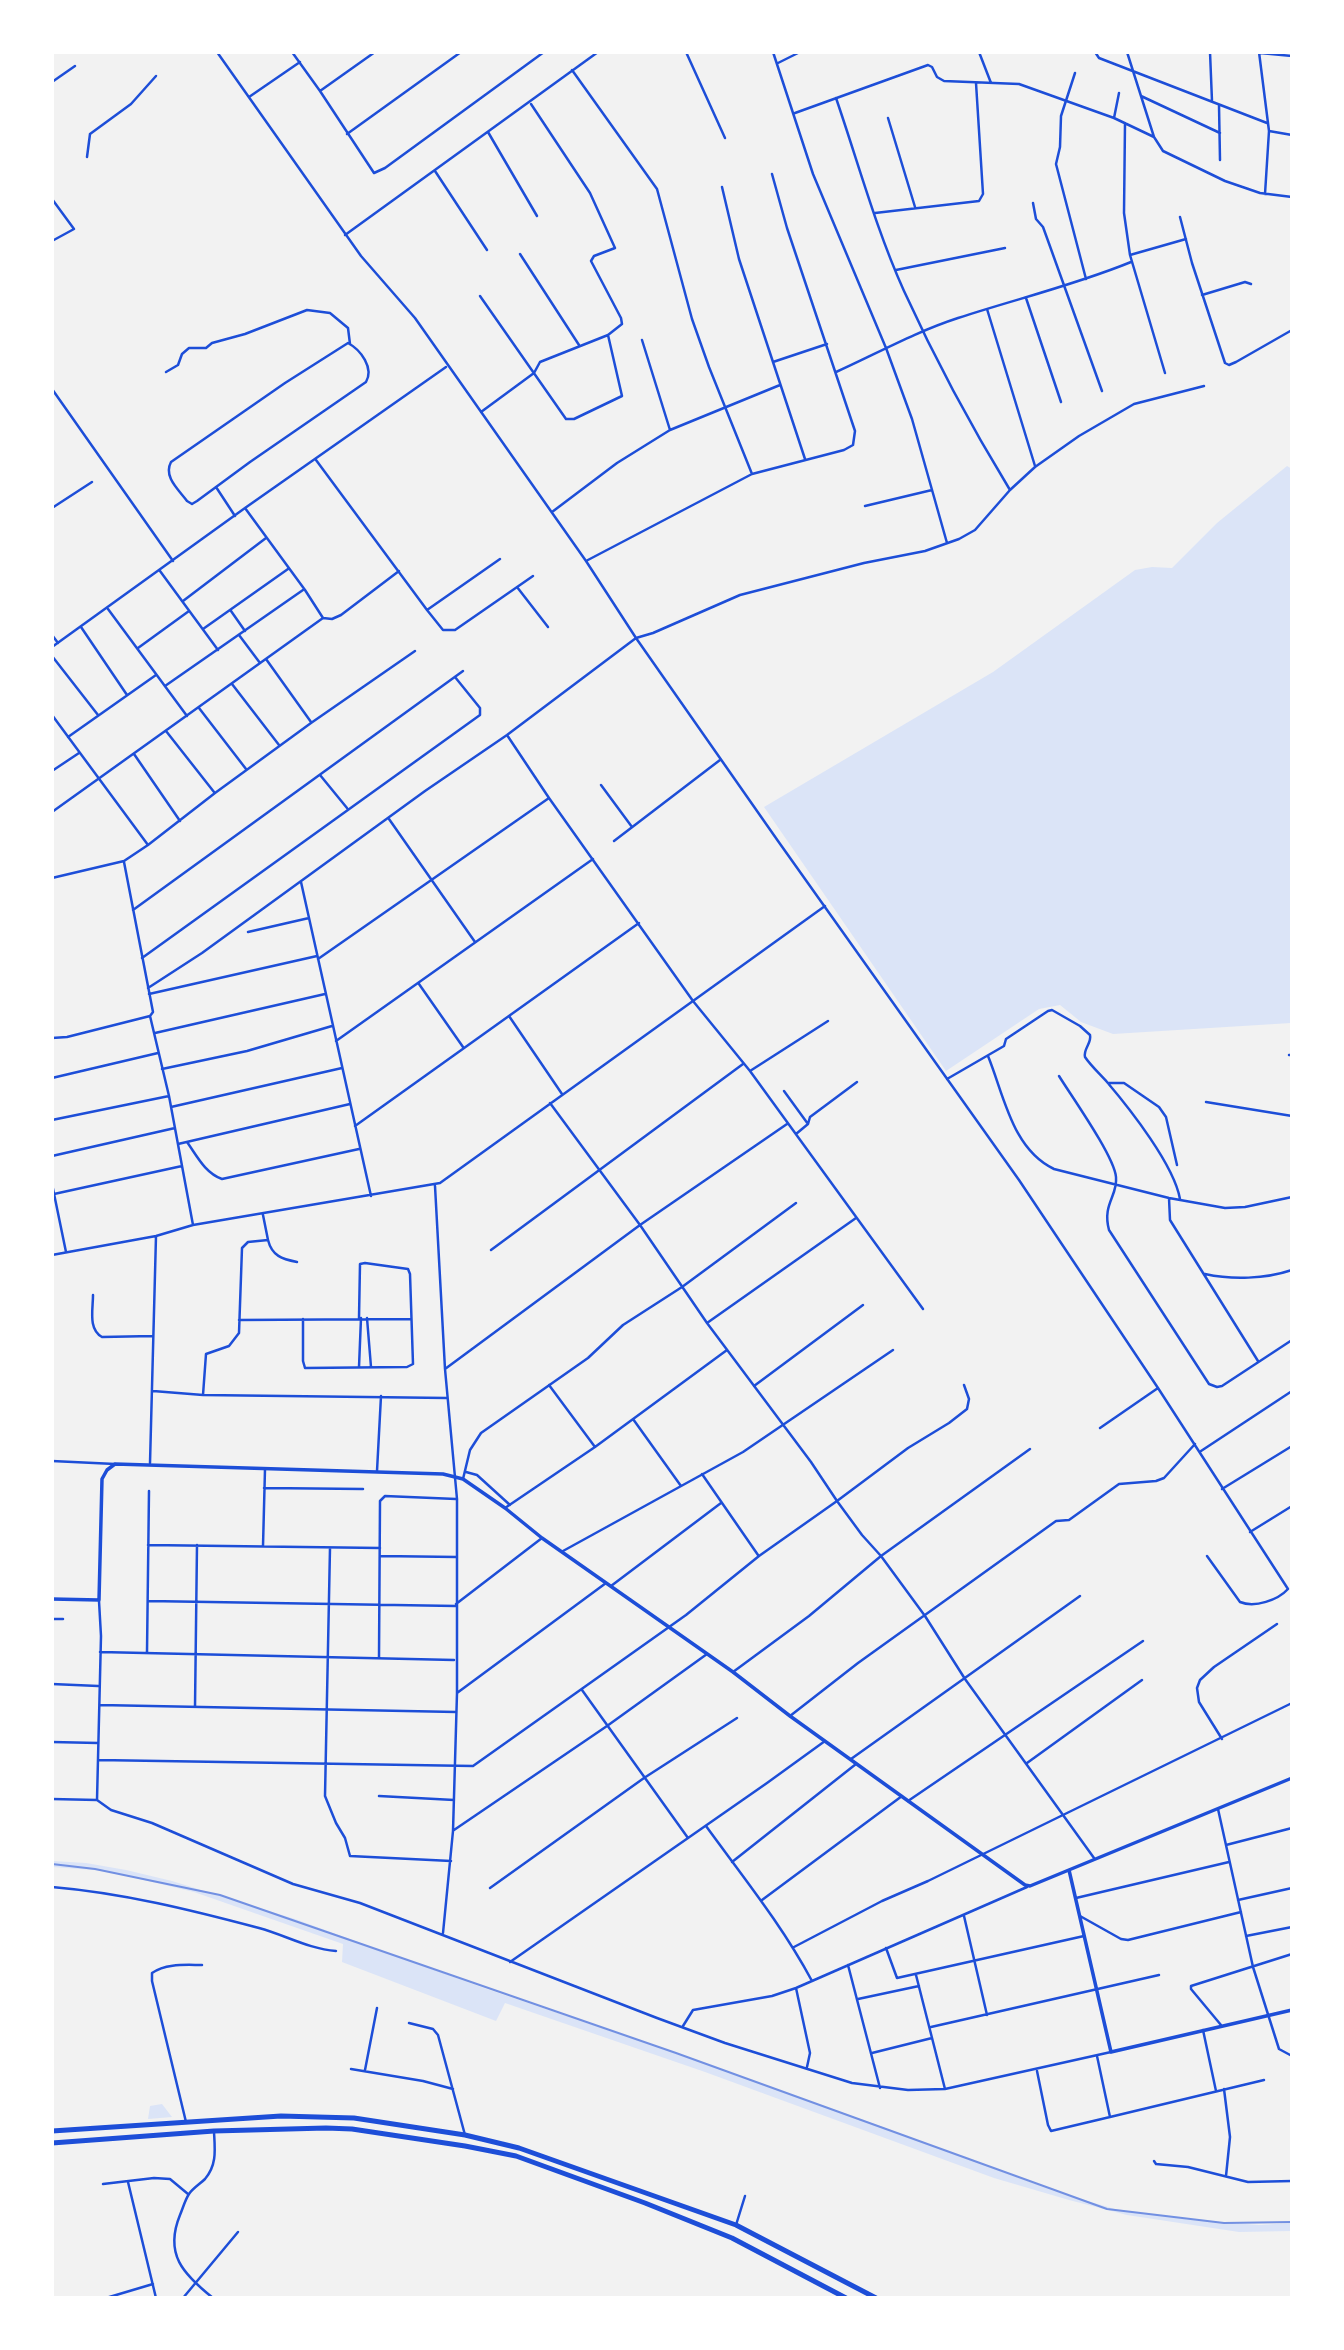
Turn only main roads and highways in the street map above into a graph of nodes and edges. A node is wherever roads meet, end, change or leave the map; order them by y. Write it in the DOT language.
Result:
graph roads {
  1 [pos="52,2131"];
  2 [pos="52,2143"];
  3 [pos="736,2225"];
  4 [pos="732,2238"];
  5 [pos="846,2298"];
  6 [pos="876,2298"];
  1 -- 3 [label="main road"];
  2 -- 4 [label="main road"];
  3 -- 4 [label="main road"];
  3 -- 6 [label="main road"];
  4 -- 5 [label="main road"];
}
